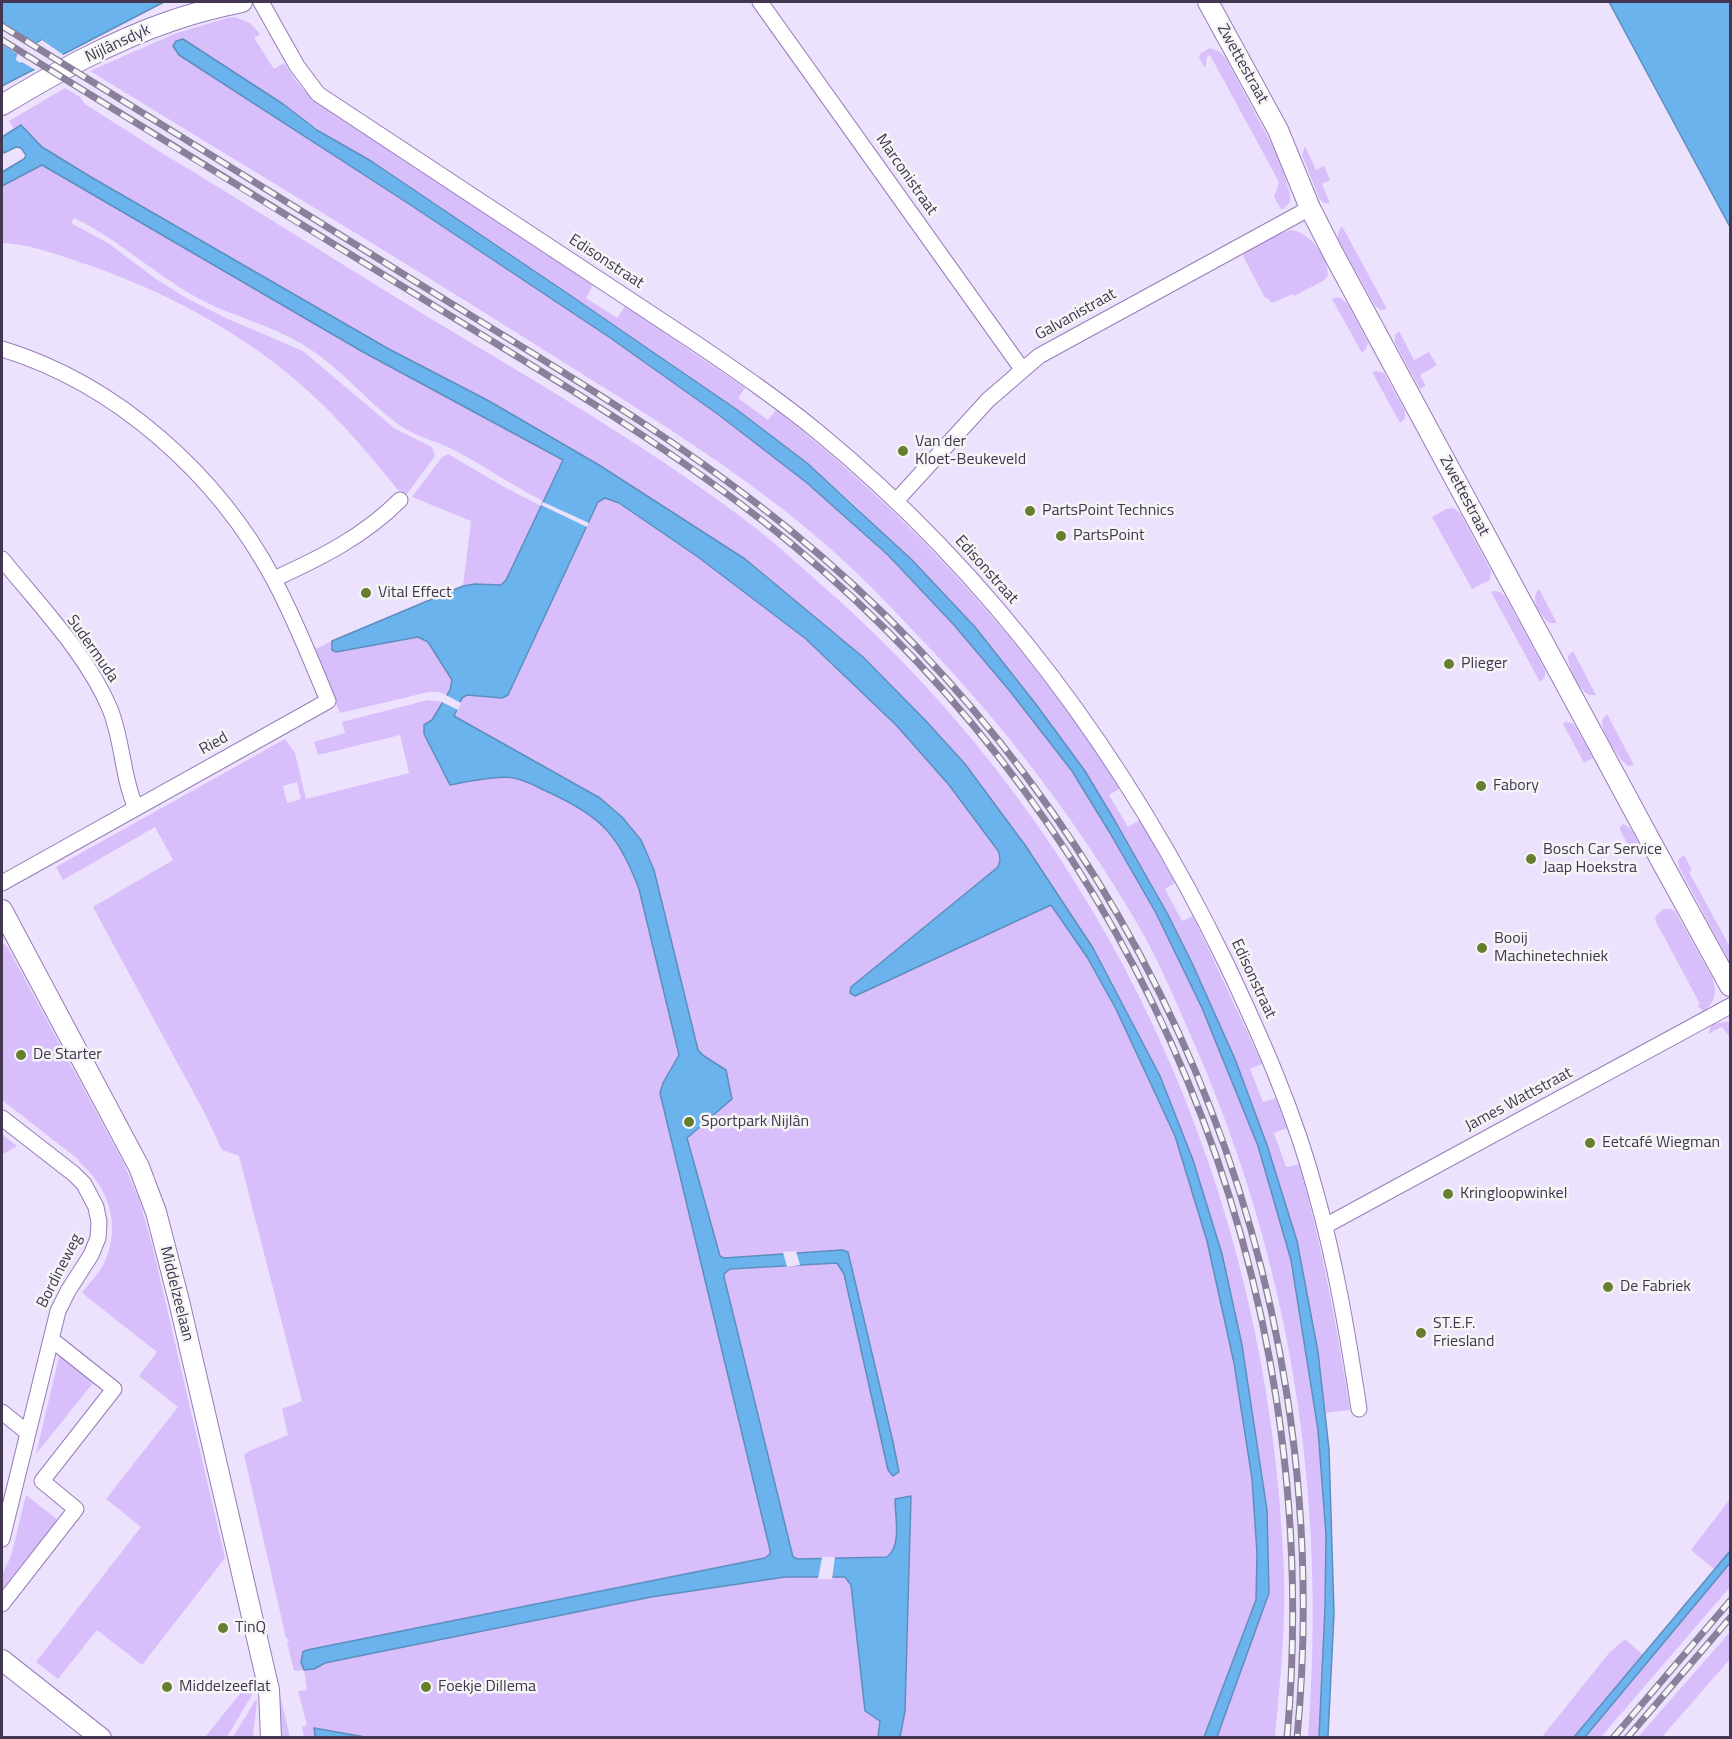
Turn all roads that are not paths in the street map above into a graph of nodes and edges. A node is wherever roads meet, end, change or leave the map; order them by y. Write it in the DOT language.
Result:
graph roads {
  1 [pos="242,2"];
  2 [pos="261,2"];
  3 [pos="760,2"];
  4 [pos="1208,2"];
  5 [pos="2,105"];
  6 [pos="1311,208"];
  7 [pos="2,349"];
  8 [pos="1022,369"];
  9 [pos="400,500"];
  10 [pos="896,501"];
  11 [pos="2,559"];
  12 [pos="274,579"];
  13 [pos="136,808"];
  14 [pos="2,883"];
  15 [pos="3,917"];
  16 [pos="1731,986"];
  17 [pos="1731,1005"];
  18 [pos="2,1118"];
  19 [pos="1325,1226"];
  20 [pos="51,1339"];
  21 [pos="1359,1409"];
  22 [pos="2,1412"];
  23 [pos="28,1432"];
  24 [pos="17,1474"];
  25 [pos="42,1481"];
  26 [pos="2,1539"];
  27 [pos="2,1604"];
  28 [pos="2,1660"];
  29 [pos="268,1708"];
  30 [pos="101,1737"];
  31 [pos="262,1737"];
  32 [pos="271,1737"];
  1 -- 5 [label="street, Nijlânsdyk"];
  2 -- 10 [label="street, Edisonstraat"];
  3 -- 8 [label="street, Marconistraat"];
  4 -- 6 [label="street, Zwettestraat"];
  6 -- 8 [label="street, Galvanistraat"];
  6 -- 16 [label="street, Zwettestraat"];
  7 -- 12 [label="street, Ried"];
  8 -- 10 [label="street, Galvanistraat"];
  9 -- 12 [label="street"];
  10 -- 19 [label="street, Edisonstraat"];
  11 -- 13 [label="street, Sudermuda"];
  12 -- 13 [label="street, Ried"];
  13 -- 14 [label="street, Ried"];
  15 -- 29 [label="street, Middelzeelaan"];
  17 -- 19 [label="street, James Wattstraat"];
  18 -- 20 [label="street, Bordineweg"];
  19 -- 21 [label="street, Edisonstraat"];
  20 -- 23 [label="street, Bordineweg"];
  20 -- 25 [label="street"];
  22 -- 23 [label="street"];
  23 -- 24 [label="street, Bordineweg"];
  24 -- 25 [label="street"];
  24 -- 26 [label="street, Bordineweg"];
  25 -- 27 [label="street"];
  28 -- 30 [label="street"];
  29 -- 31 [label="street, Middelzeelaan"];
  29 -- 32 [label="street, Middelzeelaan"];
}
